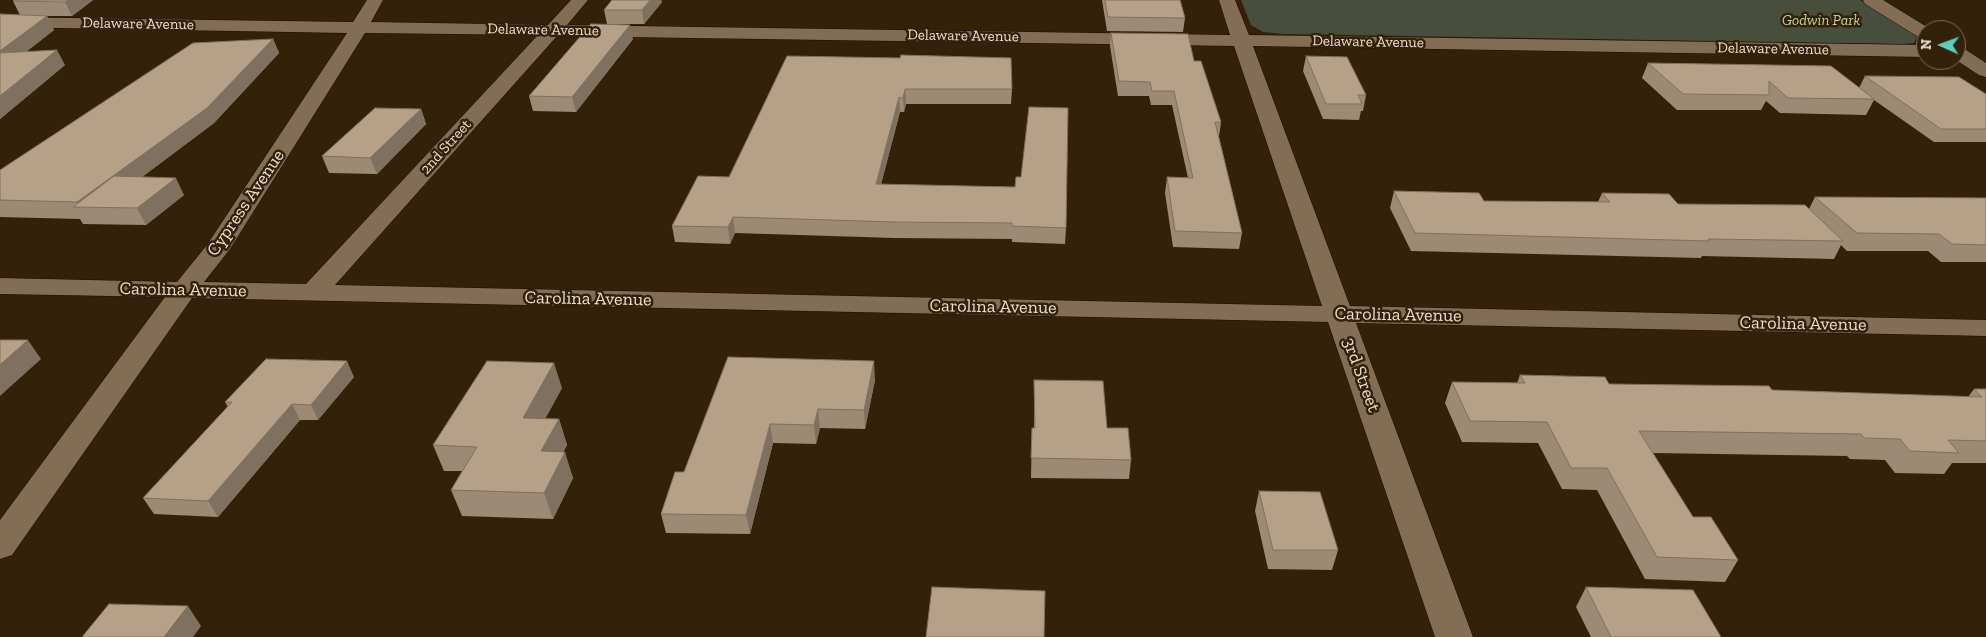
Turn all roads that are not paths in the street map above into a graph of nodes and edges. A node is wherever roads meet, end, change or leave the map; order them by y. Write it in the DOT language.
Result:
graph roads {
  1 [pos="375,0"];
  2 [pos="580,0"];
  3 [pos="1227,0"];
  4 [pos="1871,0"];
  5 [pos="0,22"];
  6 [pos="359,28"];
  7 [pos="1916,28"];
  8 [pos="552,31"];
  9 [pos="1242,40"];
  10 [pos="1916,52"];
  11 [pos="1966,52"];
  12 [pos="1986,52"];
  13 [pos="1966,58"];
  14 [pos="1986,71"];
  15 [pos="0,286"];
  16 [pos="184,290"];
  17 [pos="313,293"];
  18 [pos="1339,314"];
  19 [pos="1986,328"];
  20 [pos="0,546"];
  21 [pos="1454,637"];
  1 -- 6 [label="street, Cypress Avenue"];
  2 -- 8 [label="street, 2nd Street"];
  3 -- 9 [label="street, 3rd Street"];
  4 -- 7 [label="street"];
  5 -- 6 [label="street, Delaware Avenue"];
  6 -- 8 [label="street, Delaware Avenue"];
  6 -- 16 [label="street, Cypress Avenue"];
  8 -- 9 [label="street, Delaware Avenue"];
  8 -- 17 [label="street, 2nd Street"];
  9 -- 10 [label="street, Delaware Avenue"];
  9 -- 18 [label="street, 3rd Street"];
  11 -- 12 [label="street"];
  13 -- 14 [label="street"];
  15 -- 16 [label="street, Carolina Avenue"];
  16 -- 17 [label="street, Carolina Avenue"];
  16 -- 20 [label="street, Cypress Avenue"];
  17 -- 18 [label="street, Carolina Avenue"];
  18 -- 19 [label="street, Carolina Avenue"];
  18 -- 21 [label="street, 3rd Street"];
}
